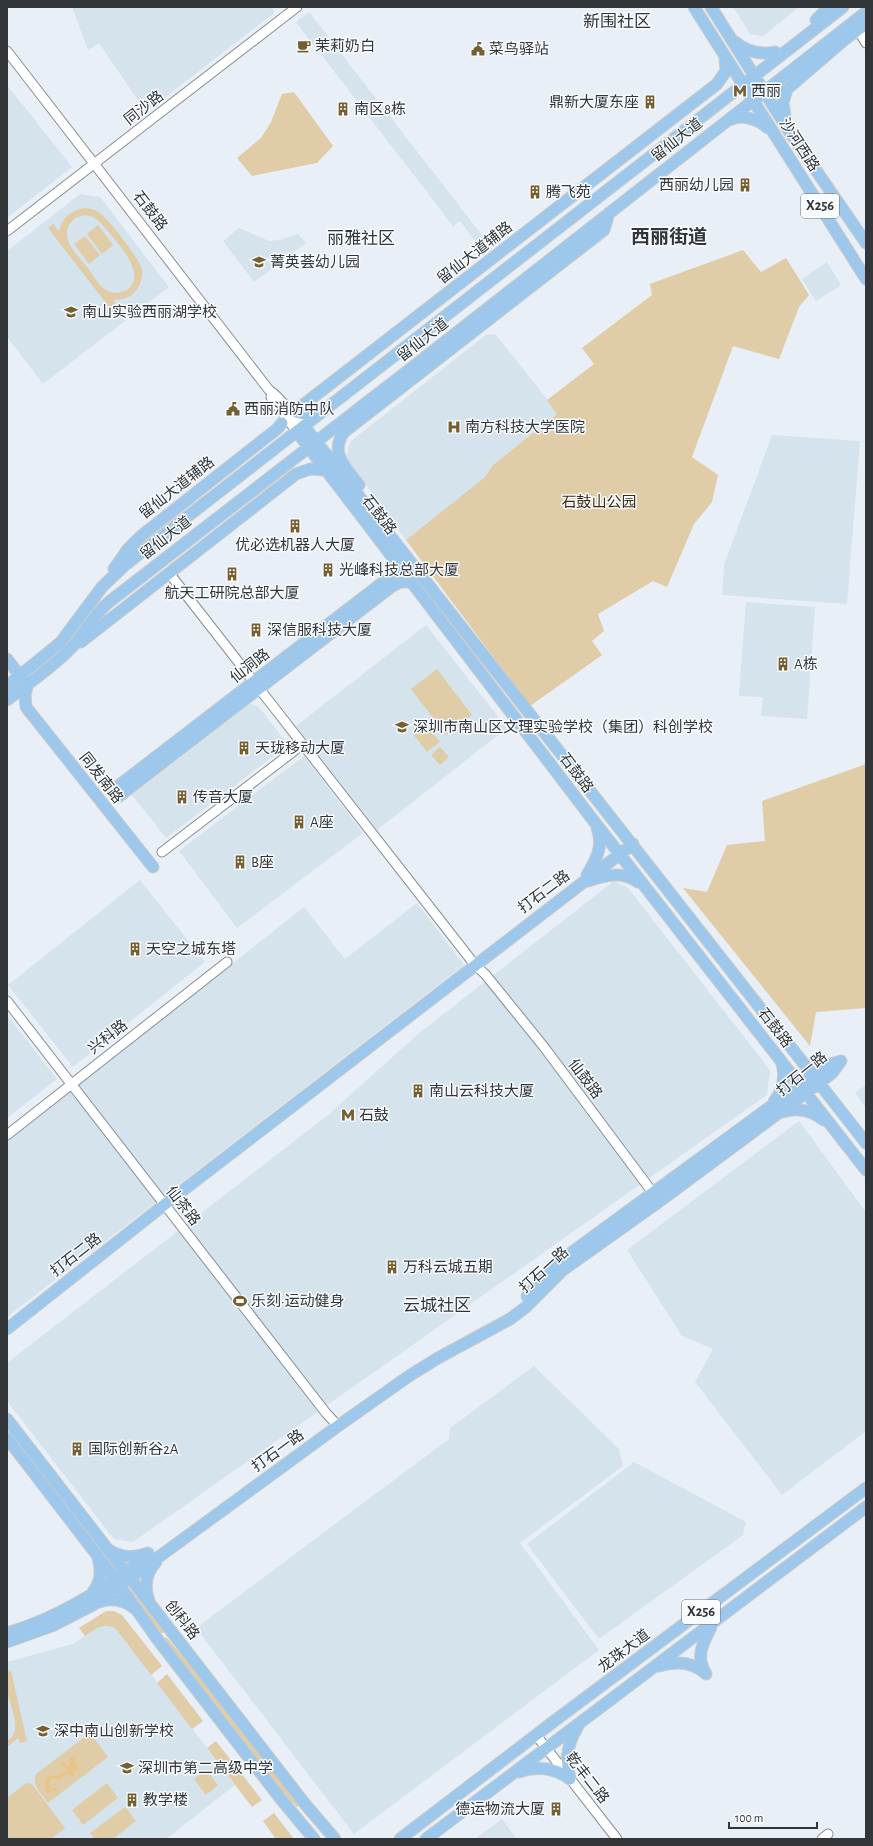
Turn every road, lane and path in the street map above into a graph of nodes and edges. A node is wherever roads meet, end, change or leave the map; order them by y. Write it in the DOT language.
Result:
graph roads {
  1 [pos="296,7"];
  2 [pos="694,7"];
  3 [pos="711,7"];
  4 [pos="829,7"];
  5 [pos="843,7"];
  6 [pos="866,12"];
  7 [pos="862,27"];
  8 [pos="731,38"];
  9 [pos="844,40"];
  10 [pos="866,44"];
  11 [pos="7,51"];
  12 [pos="816,51"];
  13 [pos="775,52"];
  14 [pos="726,58"];
  15 [pos="754,76"];
  16 [pos="742,85"];
  17 [pos="764,91"];
  18 [pos="752,100"];
  19 [pos="714,106"];
  20 [pos="675,117"];
  21 [pos="725,122"];
  22 [pos="789,131"];
  23 [pos="774,133"];
  24 [pos="95,163"];
  25 [pos="609,213"];
  26 [pos="7,231"];
  27 [pos="866,243"];
  28 [pos="866,279"];
  29 [pos="391,337"];
  30 [pos="376,370"];
  31 [pos="398,389"];
  32 [pos="371,399"];
  33 [pos="285,409"];
  34 [pos="327,409"];
  35 [pos="341,422"];
  36 [pos="282,423"];
  37 [pos="300,429"];
  38 [pos="312,445"];
  39 [pos="273,451"];
  40 [pos="282,467"];
  41 [pos="331,469"];
  42 [pos="238,478"];
  43 [pos="198,491"];
  44 [pos="247,495"];
  45 [pos="366,506"];
  46 [pos="216,536"];
  47 [pos="394,559"];
  48 [pos="169,573"];
  49 [pos="412,582"];
  50 [pos="102,587"];
  51 [pos="7,658"];
  52 [pos="58,660"];
  53 [pos="25,681"];
  54 [pos="256,685"];
  55 [pos="9,692"];
  56 [pos="7,705"];
  57 [pos="26,707"];
  58 [pos="302,744"];
  59 [pos="115,793"];
  60 [pos="593,820"];
  61 [pos="633,844"];
  62 [pos="162,852"];
  63 [pos="619,854"];
  64 [pos="153,867"];
  65 [pos="582,882"];
  66 [pos="645,888"];
  67 [pos="227,962"];
  68 [pos="475,965"];
  69 [pos="7,1001"];
  70 [pos="779,1058"];
  71 [pos="816,1079"];
  72 [pos="70,1085"];
  73 [pos="803,1089"];
  74 [pos="773,1110"];
  75 [pos="835,1130"];
  76 [pos="7,1135"];
  77 [pos="866,1143"];
  78 [pos="866,1170"];
  79 [pos="657,1197"];
  80 [pos="164,1205"];
  81 [pos="7,1329"];
  82 [pos="7,1419"];
  83 [pos="336,1423"];
  84 [pos="7,1438"];
  85 [pos="866,1488"];
  86 [pos="866,1507"];
  87 [pos="100,1549"];
  88 [pos="156,1550"];
  89 [pos="148,1564"];
  90 [pos="127,1576"];
  91 [pos="117,1582"];
  92 [pos="89,1602"];
  93 [pos="151,1605"];
  94 [pos="135,1609"];
  95 [pos="713,1623"];
  96 [pos="170,1630"];
  97 [pos="7,1633"];
  98 [pos="158,1640"];
  99 [pos="7,1642"];
  100 [pos="653,1668"];
  101 [pos="580,1723"];
  102 [pos="536,1735"];
  103 [pos="546,1748"];
  104 [pos="511,1774"];
  105 [pos="570,1779"];
  106 [pos="305,1804"];
  107 [pos="294,1812"];
  108 [pos="314,1839"];
  109 [pos="336,1839"];
  110 [pos="400,1839"];
  111 [pos="426,1839"];
  112 [pos="617,1839"];
  1 -- 24 [label="street, 同沙路"];
  2 -- 14 [label="main road, 沙河西路 / X256"];
  3 -- 8 [label="main road, 沙河西路 / X256"];
  4 -- 13 [label="main road"];
  5 -- 15 [label="main road, 留仙大道"];
  6 -- 12 [label="main road, 留仙大道"];
  7 -- 9 [label="main road"];
  7 -- 10 [label="street"];
  8 -- 13 [label="main road"];
  8 -- 15 [label="main road, 沙河西路 / X256"];
  9 -- 12 [label="main road"];
  9 -- 22 [label="main road"];
  11 -- 24 [label="street, 石鼓路"];
  12 -- 17 [label="main road, 留仙大道"];
  13 -- 15 [label="main road"];
  14 -- 16 [label="main road, 沙河西路 / X256"];
  14 -- 20 [label="main road, 留仙大道辅路"];
  15 -- 16 [label="main road, 留仙大道"];
  15 -- 17 [label="main road, 沙河西路 / X256"];
  16 -- 18 [label="main road, 沙河西路 / X256"];
  16 -- 19 [label="main road, 留仙大道"];
  17 -- 18 [label="main road, 留仙大道"];
  17 -- 22 [label="main road, 沙河西路 / X256"];
  18 -- 21 [label="main road, 留仙大道"];
  18 -- 23 [label="main road, 沙河西路 / X256"];
  19 -- 20 [label="main road"];
  19 -- 30 [label="main road, 留仙大道"];
  20 -- 29 [label="main road, 留仙大道辅路"];
  21 -- 23 [label="main road"];
  21 -- 25 [label="main road, 留仙大道"];
  22 -- 27 [label="main road, 沙河西路 / X256"];
  23 -- 28 [label="main road, 沙河西路 / X256"];
  24 -- 26 [label="street, 同沙路"];
  24 -- 33 [label="street, 石鼓路"];
  25 -- 31 [label="main road"];
  25 -- 32 [label="main road, 留仙大道"];
  29 -- 30 [label="main road"];
  29 -- 33 [label="main road, 留仙大道辅路"];
  30 -- 34 [label="main road, 留仙大道"];
  31 -- 32 [label="main road"];
  31 -- 45 [label="main road"];
  32 -- 35 [label="main road, 留仙大道"];
  33 -- 34 [label="main road"];
  33 -- 36 [label="main road"];
  33 -- 37 [label="street, 石鼓路"];
  34 -- 37 [label="main road, 留仙大道"];
  35 -- 38 [label="main road, 留仙大道"];
  35 -- 41 [label="main road"];
  36 -- 39 [label="main road"];
  36 -- 43 [label="main road, 留仙大道辅路"];
  37 -- 38 [label="main road, 石鼓路"];
  37 -- 39 [label="main road, 留仙大道"];
  38 -- 40 [label="main road, 留仙大道"];
  38 -- 41 [label="main road, 石鼓路"];
  39 -- 42 [label="main road, 留仙大道"];
  40 -- 41 [label="main road"];
  40 -- 44 [label="main road, 留仙大道"];
  41 -- 45 [label="main road, 石鼓路"];
  41 -- 46 [label="main road"];
  41 -- 47 [label="main road, 石鼓路"];
  42 -- 43 [label="main road"];
  42 -- 50 [label="main road, 留仙大道"];
  43 -- 50 [label="main road, 留仙大道辅路"];
  44 -- 46 [label="main road"];
  44 -- 52 [label="main road, 留仙大道"];
  45 -- 61 [label="main road, 石鼓路"];
  46 -- 48 [label="main road"];
  47 -- 49 [label="main road, 石鼓路"];
  47 -- 54 [label="main road, 仙洞路"];
  48 -- 52 [label="main road"];
  48 -- 54 [label="street, 仙鼓路"];
  49 -- 54 [label="main road, 仙洞路"];
  49 -- 60 [label="main road, 石鼓路"];
  50 -- 53 [label="main road, 留仙大道"];
  51 -- 53 [label="main road"];
  52 -- 53 [label="main road, 留仙大道"];
  53 -- 55 [label="main road, 留仙大道"];
  53 -- 57 [label="main road"];
  54 -- 58 [label="street, 仙鼓路"];
  54 -- 59 [label="main road, 仙洞路"];
  56 -- 57 [label="main road"];
  57 -- 64 [label="main road, 同发南路"];
  58 -- 62 [label="street"];
  58 -- 68 [label="street, 仙鼓路"];
  60 -- 63 [label="main road, 石鼓路"];
  60 -- 65 [label="main road"];
  61 -- 63 [label="main road, 打石二路"];
  61 -- 71 [label="main road, 石鼓路"];
  63 -- 65 [label="main road, 打石二路"];
  63 -- 66 [label="main road, 石鼓路"];
  65 -- 66 [label="main road"];
  65 -- 68 [label="main road, 打石二路"];
  66 -- 70 [label="main road, 石鼓路"];
  67 -- 72 [label="street, 兴科路"];
  68 -- 79 [label="street, 仙鼓路"];
  68 -- 80 [label="main road, 打石二路"];
  69 -- 72 [label="street, 仙茶路"];
  70 -- 73 [label="main road, 石鼓路"];
  70 -- 74 [label="main road"];
  71 -- 73 [label="main road, 打石一路"];
  71 -- 77 [label="main road, 石鼓路"];
  72 -- 76 [label="street, 兴科路"];
  72 -- 80 [label="street, 仙茶路"];
  73 -- 74 [label="main road, 打石一路"];
  73 -- 75 [label="main road, 石鼓路"];
  74 -- 75 [label="main road"];
  74 -- 79 [label="main road, 打石一路"];
  75 -- 78 [label="main road, 石鼓路"];
  79 -- 83 [label="main road, 打石一路"];
  80 -- 81 [label="main road, 打石二路"];
  80 -- 83 [label="street, 仙茶路"];
  82 -- 87 [label="main road, 创科路"];
  83 -- 88 [label="main road, 打石一路"];
  83 -- 89 [label="main road, 打石一路"];
  84 -- 87 [label="main road, 创科路"];
  85 -- 102 [label="main road, 龙珠大道 / X256"];
  86 -- 95 [label="main road, 龙珠大道 / X256"];
  87 -- 88 [label="main road"];
  87 -- 90 [label="main road, 创科路"];
  87 -- 91 [label="main road, 创科路"];
  87 -- 92 [label="main road"];
  88 -- 90 [label="main road, 打石一路"];
  89 -- 90 [label="main road, 打石一路"];
  89 -- 93 [label="main road"];
  90 -- 91 [label="main road, 打石一路"];
  90 -- 93 [label="main road, 创科路"];
  91 -- 92 [label="main road, 打石一路"];
  91 -- 94 [label="main road, 创科路"];
  92 -- 94 [label="main road"];
  92 -- 97 [label="main road, 打石一路"];
  92 -- 99 [label="main road, 打石一路"];
  93 -- 96 [label="main road, 创科路"];
  94 -- 98 [label="main road, 创科路"];
  95 -- 100 [label="main road, 龙珠大道 / X256"];
  95 -- 100 [label="main road"];
  96 -- 98 [label="main road"];
  96 -- 106 [label="main road, 创科路"];
  98 -- 107 [label="main road, 创科路"];
  100 -- 101 [label="main road, 龙珠大道 / X256"];
  101 -- 103 [label="main road, 龙珠大道 / X256"];
  101 -- 105 [label="main road"];
  102 -- 103 [label="street, 乾丰二路"];
  102 -- 110 [label="main road, 龙珠大道 / X256"];
  103 -- 104 [label="main road, 龙珠大道 / X256"];
  103 -- 105 [label="street, 乾丰二路"];
  104 -- 105 [label="main road"];
  104 -- 111 [label="main road, 龙珠大道 / X256"];
  105 -- 112 [label="street, 乾丰二路"];
  106 -- 107 [label="main road"];
  106 -- 109 [label="main road, 创科路"];
  107 -- 108 [label="main road, 创科路"];
}
